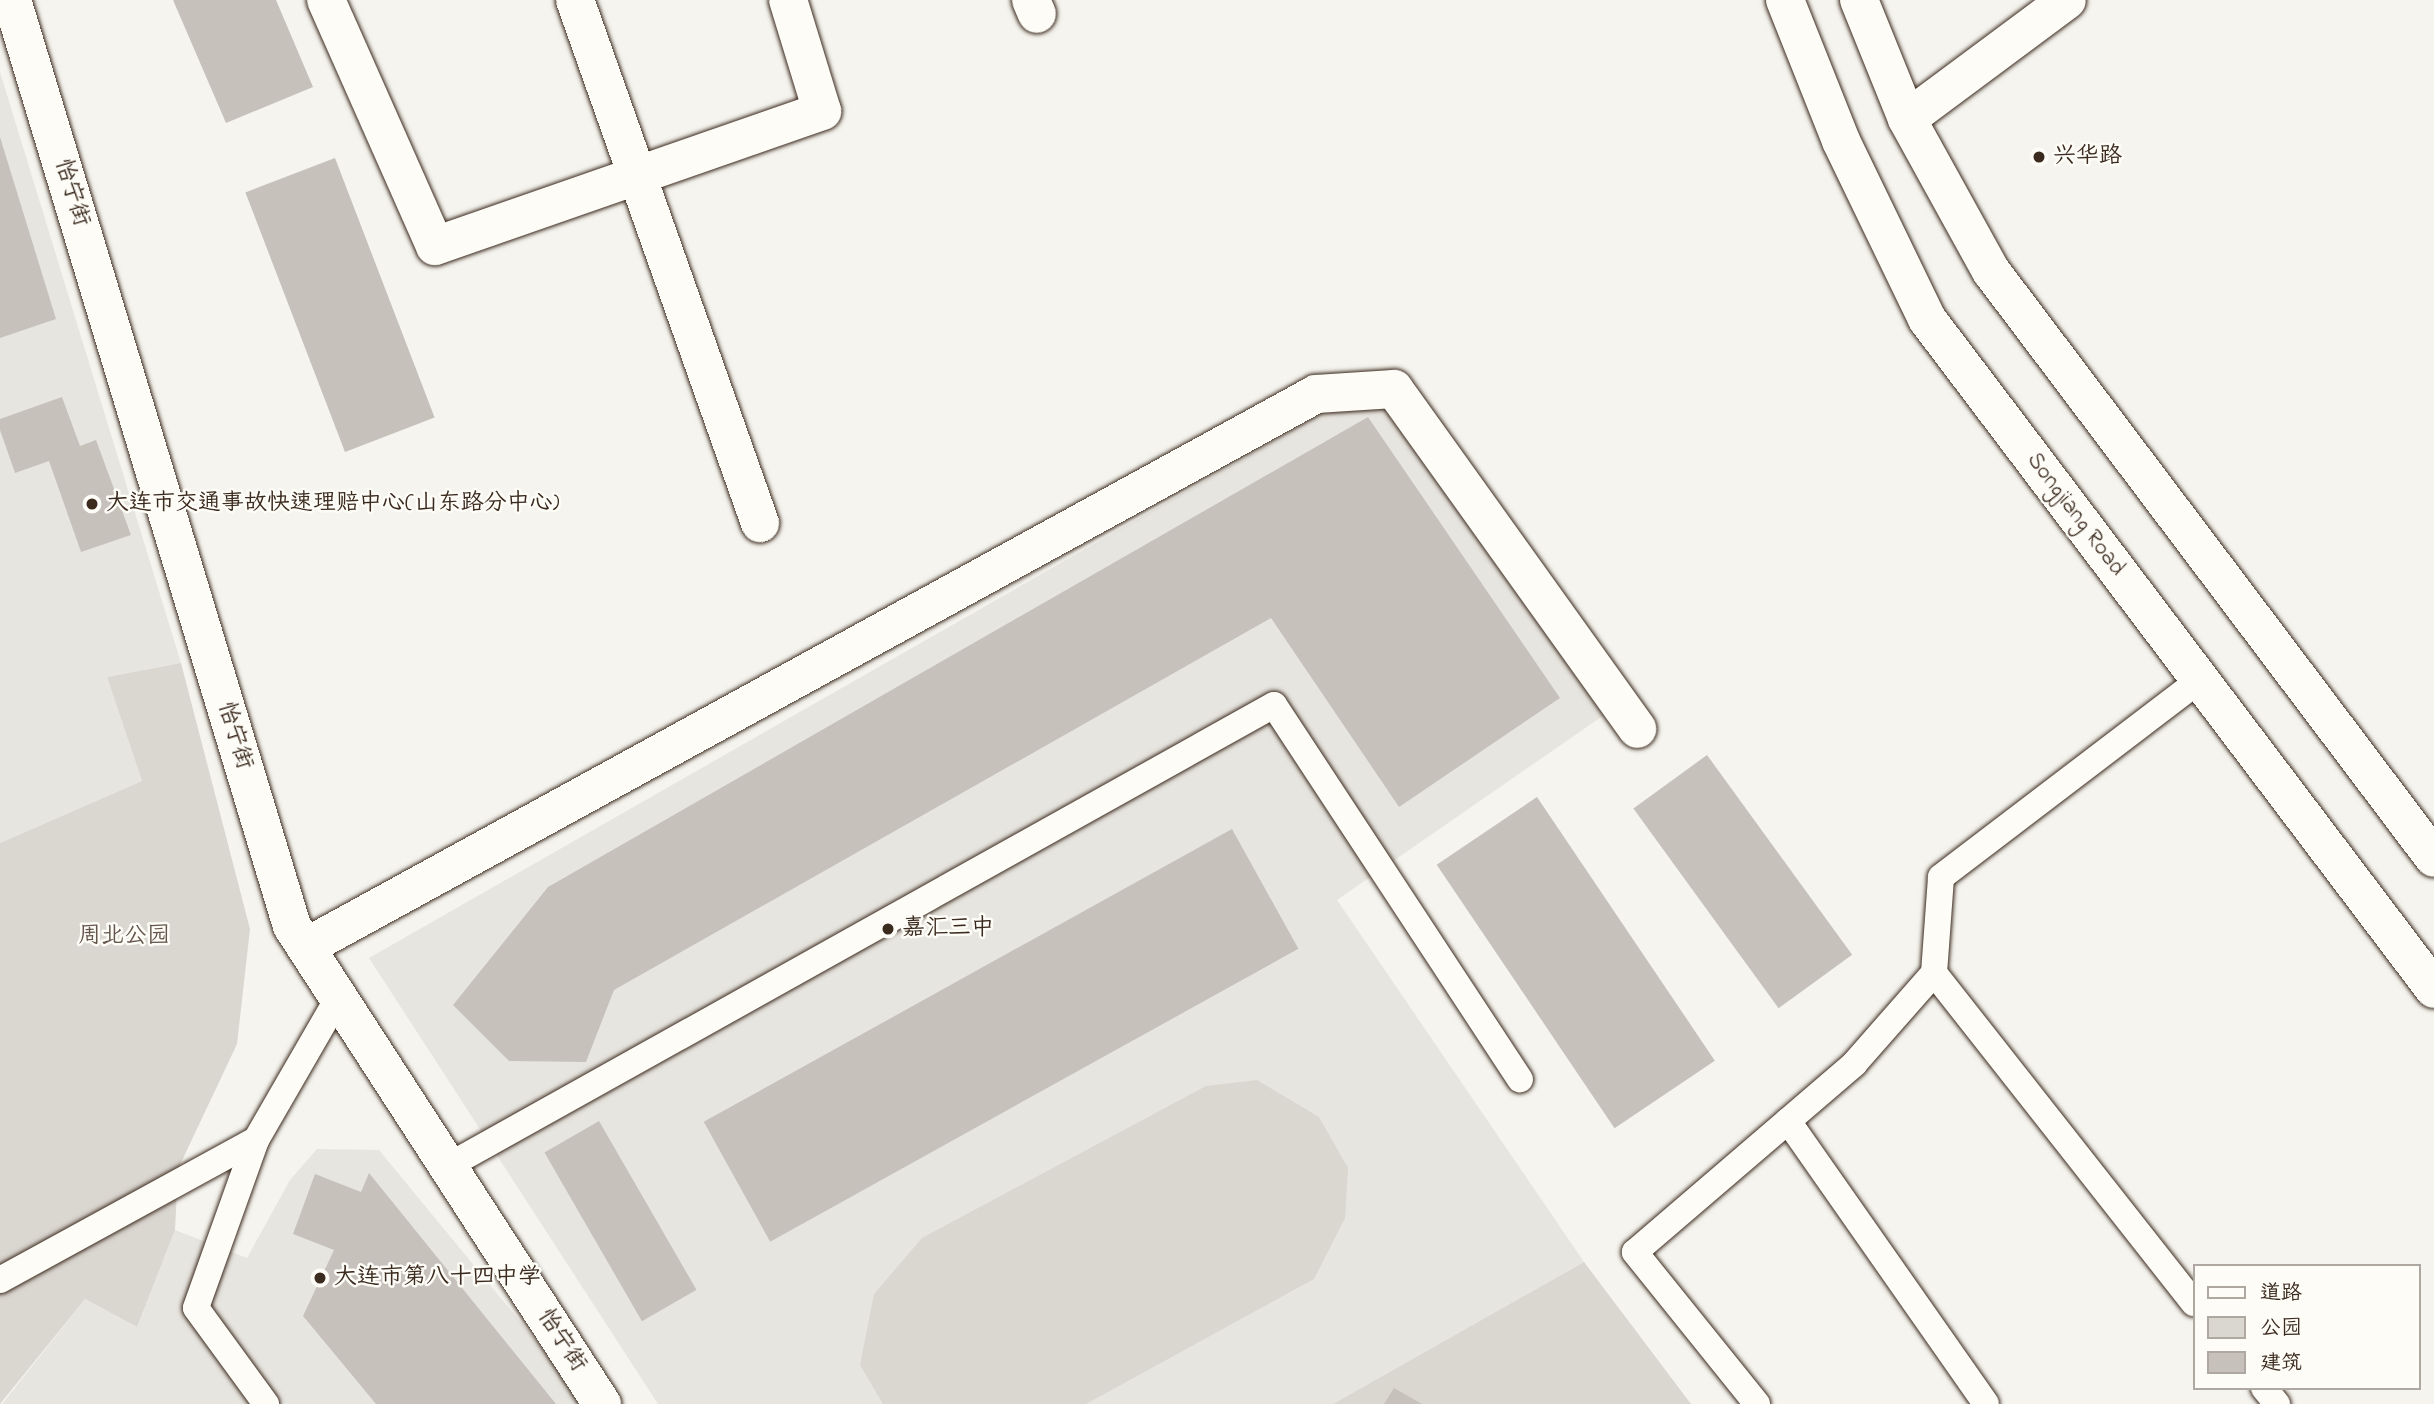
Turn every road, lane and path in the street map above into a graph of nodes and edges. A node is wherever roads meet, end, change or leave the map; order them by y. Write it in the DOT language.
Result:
graph roads {
  1 [pos="12,0"];
  2 [pos="326,0"];
  3 [pos="575,0"];
  4 [pos="788,0"];
  5 [pos="1784,0"];
  6 [pos="1859,0"];
  7 [pos="2067,0"];
  8 [pos="1907,119"];
  9 [pos="638,177"];
  10 [pos="760,523"];
  11 [pos="2200,680"];
  12 [pos="1637,729"];
  13 [pos="2434,858"];
  14 [pos="306,947"];
  15 [pos="1934,973"];
  16 [pos="2434,989"];
  17 [pos="338,998"];
  18 [pos="1520,1079"];
  19 [pos="1788,1121"];
  20 [pos="256,1140"];
  21 [pos="447,1166"];
  22 [pos="0,1280"];
  23 [pos="2192,1300"];
  24 [pos="2266,1390"];
  25 [pos="266,1404"];
  26 [pos="602,1404"];
  27 [pos="1757,1404"];
  28 [pos="1986,1404"];
  29 [pos="2277,1404"];
  1 -- 14 [label="street, 怡宁街"];
  2 -- 9 [label="street"];
  3 -- 9 [label="street"];
  4 -- 9 [label="street"];
  5 -- 11 [label="street, Songjiang Road"];
  6 -- 8 [label="street"];
  7 -- 8 [label="street"];
  8 -- 13 [label="street"];
  9 -- 10 [label="street"];
  11 -- 15 [label="lane"];
  11 -- 16 [label="street, Songjiang Road"];
  12 -- 14 [label="street"];
  14 -- 17 [label="street, 怡宁街"];
  15 -- 19 [label="lane"];
  15 -- 23 [label="lane"];
  17 -- 20 [label="lane"];
  17 -- 21 [label="street, 怡宁街"];
  18 -- 21 [label="lane"];
  19 -- 27 [label="lane"];
  19 -- 28 [label="lane"];
  20 -- 22 [label="lane"];
  20 -- 25 [label="lane"];
  21 -- 26 [label="street, 怡宁街"];
  24 -- 29 [label="lane"];
}
